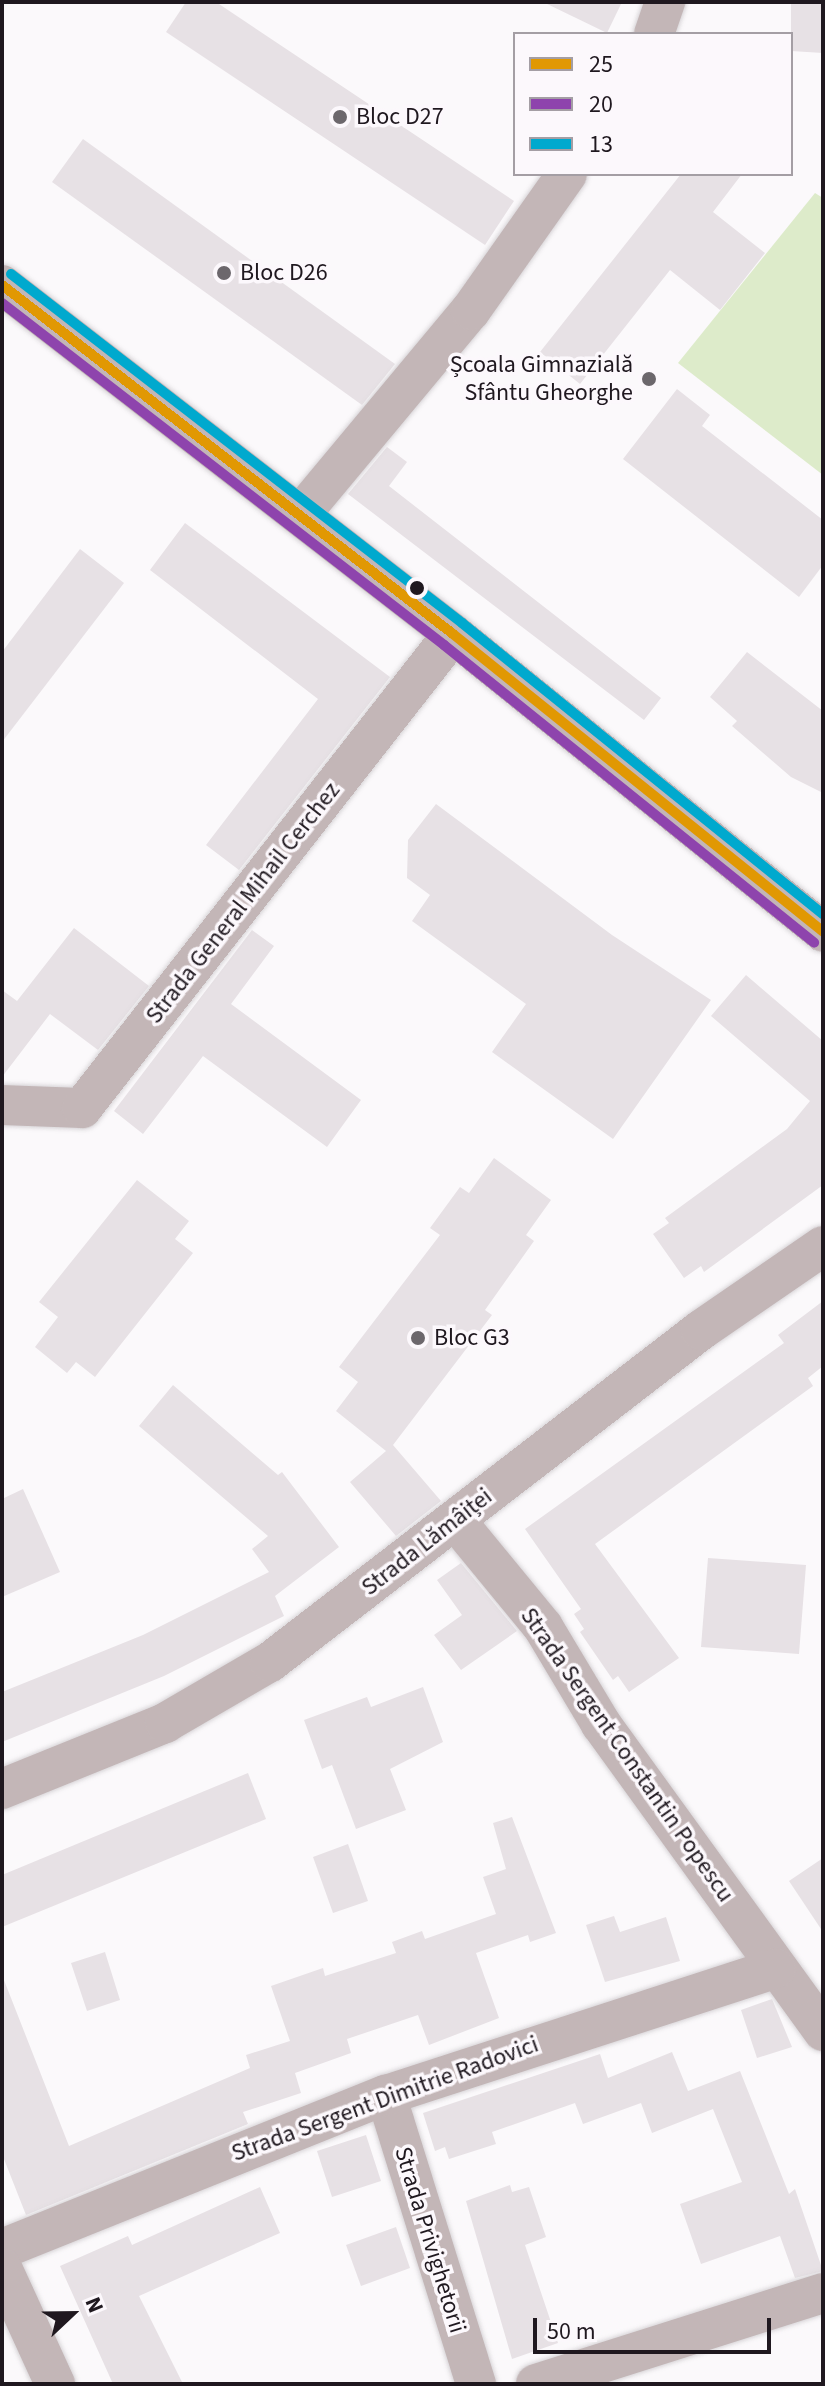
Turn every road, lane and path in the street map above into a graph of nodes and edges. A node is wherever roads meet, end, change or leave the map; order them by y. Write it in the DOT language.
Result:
graph roads {
  1 [pos="665,2"];
  2 [pos="655,32"];
  3 [pos="566,176"];
  4 [pos="2,285"];
  5 [pos="300,515"];
  6 [pos="453,634"];
  7 [pos="823,932"];
  8 [pos="2,1105"];
  9 [pos="823,1246"];
  10 [pos="456,1521"];
  11 [pos="2,1789"];
  12 [pos="776,1968"];
  13 [pos="823,2031"];
  14 [pos="386,2095"];
  15 [pos="2,2249"];
  16 [pos="2,2268"];
  17 [pos="823,2293"];
  18 [pos="55,2384"];
  19 [pos="476,2384"];
  20 [pos="536,2384"];
  1 -- 2 [label="street"];
  3 -- 5 [label="street"];
  4 -- 5 [label="street"];
  5 -- 6 [label="street"];
  6 -- 7 [label="street"];
  6 -- 8 [label="street, Strada General Mihail Cerchez"];
  9 -- 10 [label="street, Strada Lămâiței"];
  10 -- 11 [label="street, Strada Lămâiței"];
  10 -- 12 [label="street, Strada Sergent Constantin Popescu"];
  12 -- 13 [label="street, Strada Sergent Constantin Popescu"];
  12 -- 14 [label="street, Strada Sergent Dimitrie Radovici"];
  14 -- 15 [label="street, Strada Sergent Dimitrie Radovici"];
  14 -- 19 [label="street, Strada Privighetorii"];
  16 -- 18 [label="street"];
  17 -- 20 [label="street"];
}
